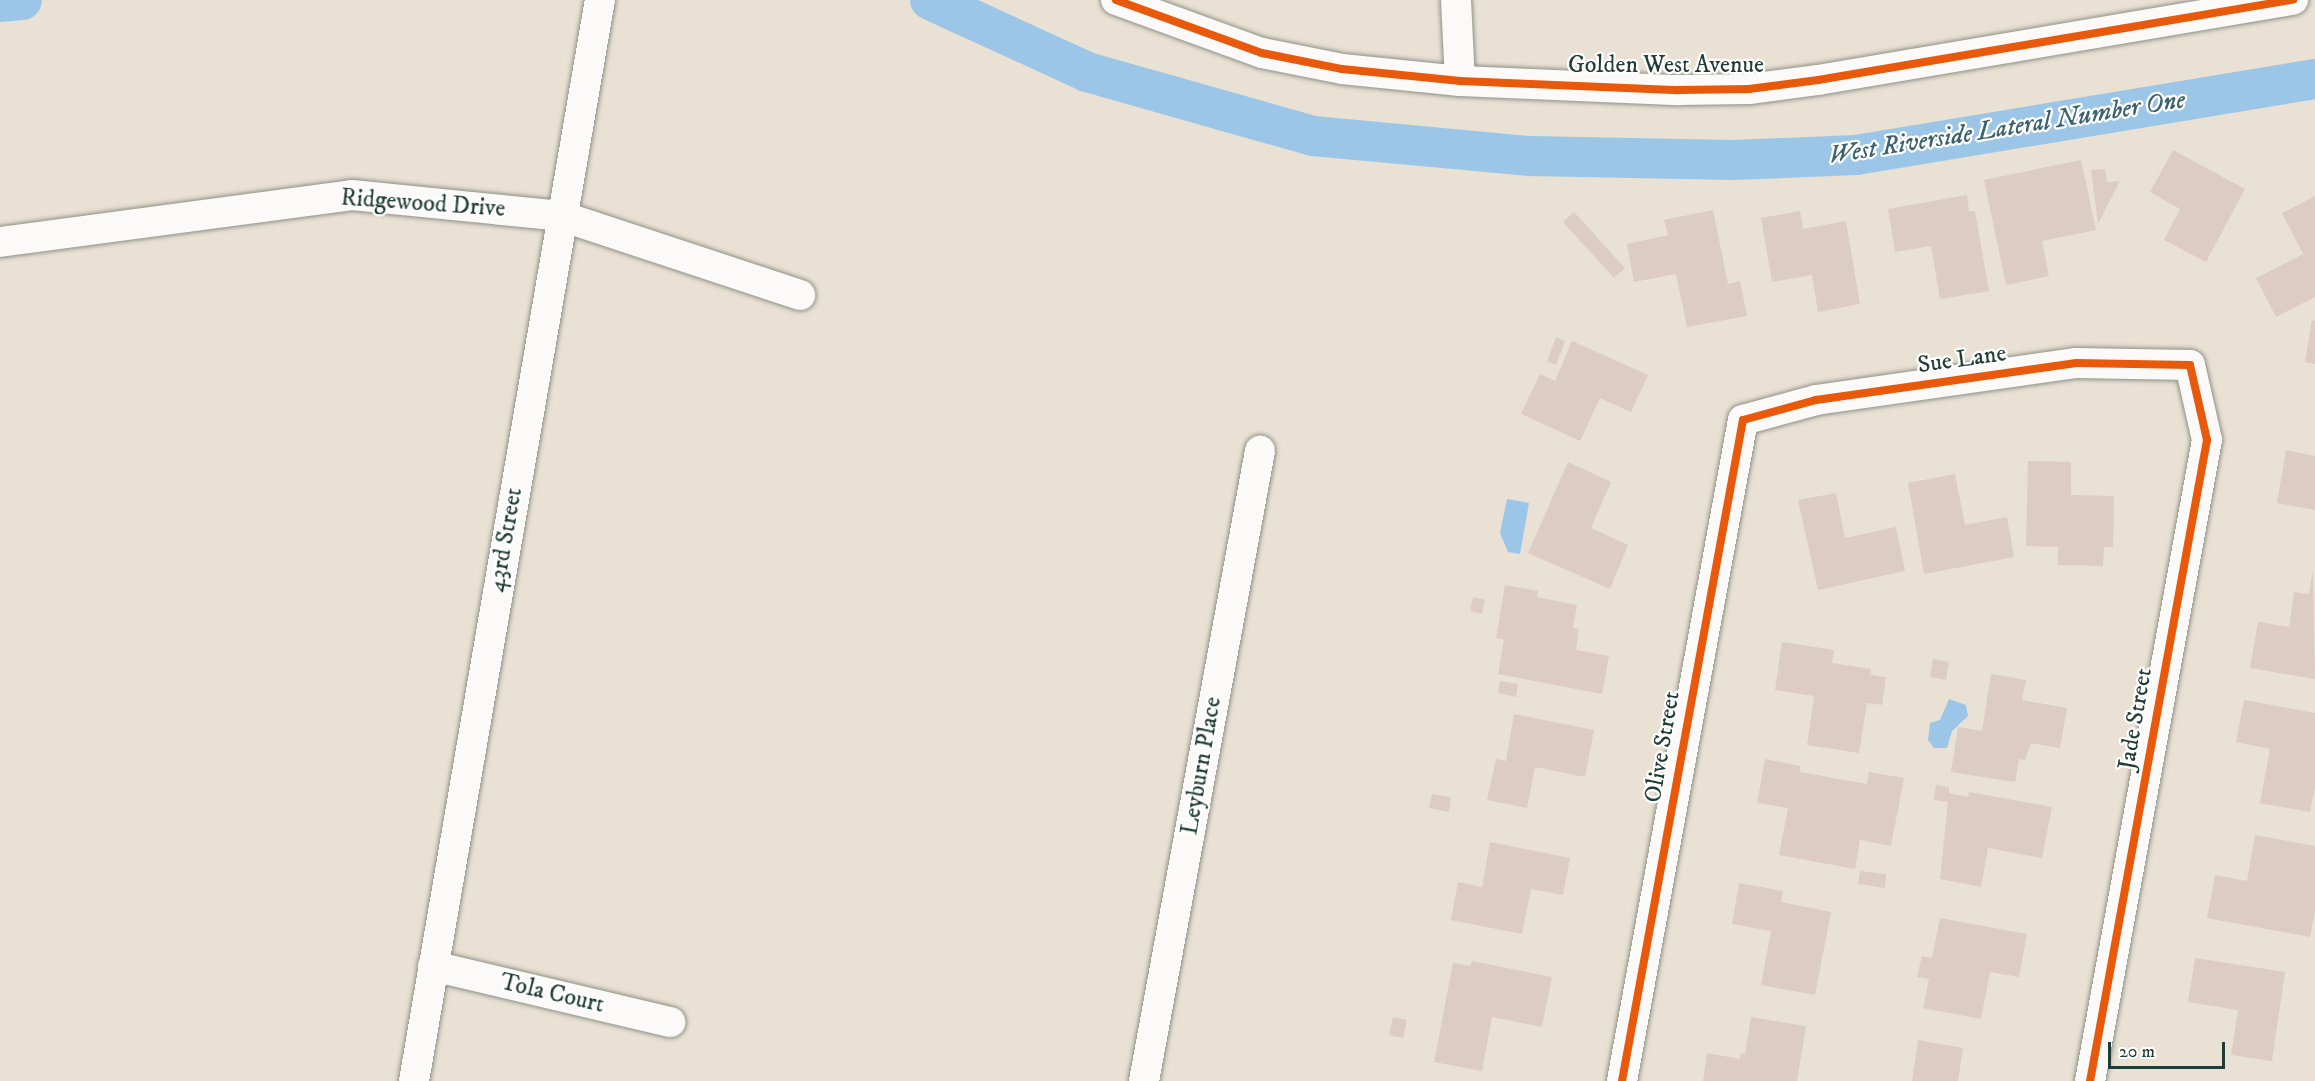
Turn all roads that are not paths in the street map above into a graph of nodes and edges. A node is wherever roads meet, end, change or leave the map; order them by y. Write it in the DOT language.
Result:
graph roads {
  1 [pos="600,0"];
  2 [pos="1116,0"];
  3 [pos="1456,0"];
  4 [pos="2293,0"];
  5 [pos="1460,81"];
  6 [pos="561,216"];
  7 [pos="0,242"];
  8 [pos="800,295"];
  9 [pos="2190,365"];
  10 [pos="1743,420"];
  11 [pos="1260,451"];
  12 [pos="434,966"];
  13 [pos="670,1022"];
  14 [pos="414,1081"];
  15 [pos="1144,1081"];
  16 [pos="1622,1081"];
  17 [pos="2090,1081"];
  1 -- 6 [label="street, 43rd Street"];
  2 -- 5 [label="street, Golden West Avenue"];
  3 -- 5 [label="street"];
  4 -- 5 [label="street, Golden West Avenue"];
  6 -- 7 [label="street, Ridgewood Drive"];
  6 -- 8 [label="street, Ridgewood Drive"];
  6 -- 12 [label="street, 43rd Street"];
  9 -- 10 [label="street, Sue Lane"];
  9 -- 17 [label="street, Jade Street"];
  10 -- 16 [label="street, Olive Street"];
  11 -- 15 [label="street, Leyburn Place"];
  12 -- 13 [label="street, Tola Court"];
  12 -- 14 [label="street, 43rd Street"];
}
